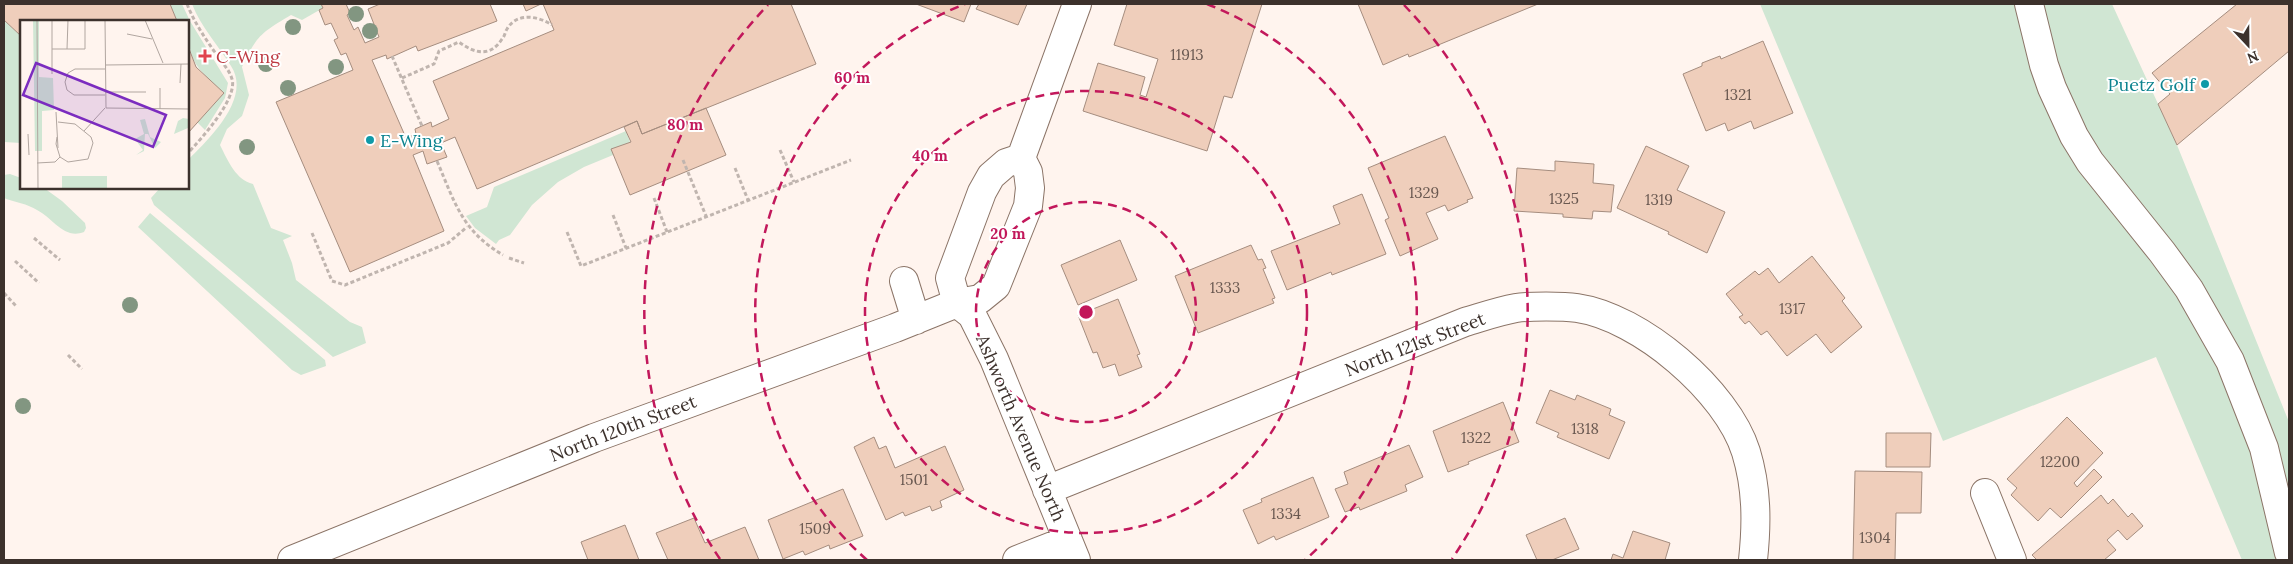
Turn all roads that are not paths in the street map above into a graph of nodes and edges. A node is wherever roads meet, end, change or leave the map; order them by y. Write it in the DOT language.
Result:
graph roads {
  1 [pos="1077,4"];
  2 [pos="2029,4"];
  3 [pos="1021,158"];
  4 [pos="904,281"];
  5 [pos="957,303"];
  6 [pos="916,320"];
  7 [pos="1047,490"];
  8 [pos="1985,493"];
  9 [pos="1072,550"];
  10 [pos="2289,553"];
  11 [pos="292,560"];
  12 [pos="1017,560"];
  13 [pos="1753,560"];
  14 [pos="2012,560"];
  1 -- 3 [label="street"];
  2 -- 10 [label="street"];
  3 -- 5 [label="street"];
  3 -- 5 [label="street, North 120th Street"];
  4 -- 6 [label="street"];
  5 -- 6 [label="street, North 120th Street"];
  5 -- 7 [label="street, Ashworth Avenue North"];
  6 -- 11 [label="street, North 120th Street"];
  7 -- 9 [label="street, Ashworth Avenue North"];
  7 -- 13 [label="street, North 121st Street"];
  8 -- 14 [label="street"];
  9 -- 12 [label="street"];
}
